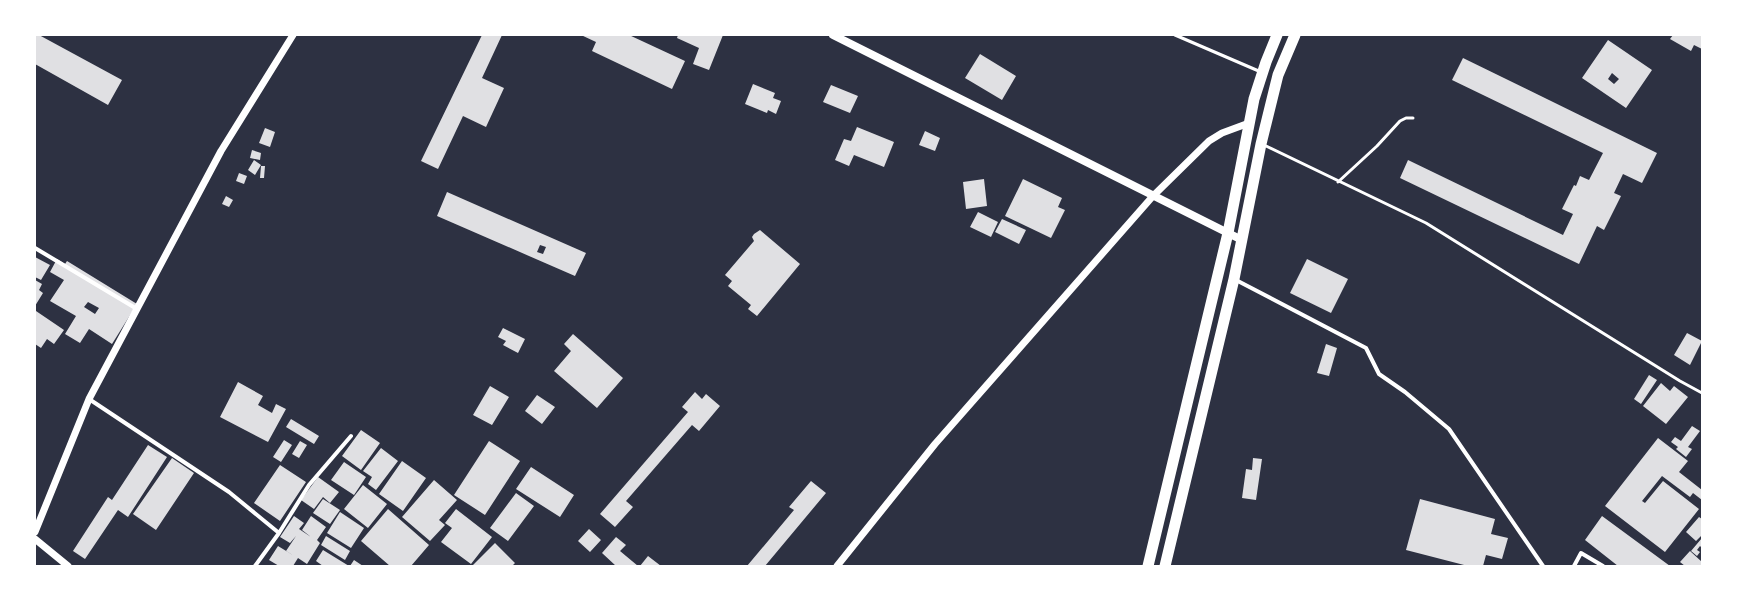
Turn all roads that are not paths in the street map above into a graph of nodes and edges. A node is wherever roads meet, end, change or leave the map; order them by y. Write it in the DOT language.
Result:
graph roads {
  1 [pos="293,35"];
  2 [pos="832,35"];
  3 [pos="1175,35"];
  4 [pos="1277,35"];
  5 [pos="1295,35"];
  6 [pos="1262,73"];
  7 [pos="1413,118"];
  8 [pos="1249,123"];
  9 [pos="1262,144"];
  10 [pos="1338,182"];
  11 [pos="1153,196"];
  12 [pos="1228,233"];
  13 [pos="1242,240"];
  14 [pos="35,248"];
  15 [pos="1234,279"];
  16 [pos="137,309"];
  17 [pos="1702,393"];
  18 [pos="89,399"];
  19 [pos="351,436"];
  20 [pos="35,532"];
  21 [pos="279,533"];
  22 [pos="35,539"];
  23 [pos="68,566"];
  24 [pos="255,566"];
  25 [pos="837,566"];
  26 [pos="1148,566"];
  27 [pos="1165,566"];
  28 [pos="1543,566"];
  29 [pos="1574,566"];
  30 [pos="1603,566"];
  1 -- 16 [label="street"];
  2 -- 11 [label="main road"];
  3 -- 6 [label="lane"];
  4 -- 6 [label="highway"];
  5 -- 9 [label="highway"];
  6 -- 8 [label="highway"];
  7 -- 10 [label="lane"];
  8 -- 11 [label="street"];
  8 -- 12 [label="highway"];
  9 -- 10 [label="lane"];
  9 -- 13 [label="highway"];
  10 -- 17 [label="lane"];
  11 -- 12 [label="main road"];
  11 -- 25 [label="street"];
  12 -- 13 [label="main road"];
  12 -- 26 [label="highway"];
  13 -- 15 [label="highway"];
  14 -- 16 [label="street"];
  15 -- 27 [label="highway"];
  15 -- 28 [label="street"];
  16 -- 18 [label="street"];
  18 -- 20 [label="street"];
  18 -- 21 [label="street"];
  19 -- 21 [label="street"];
  21 -- 24 [label="street"];
  22 -- 23 [label="street"];
  29 -- 30 [label="street"];
}
